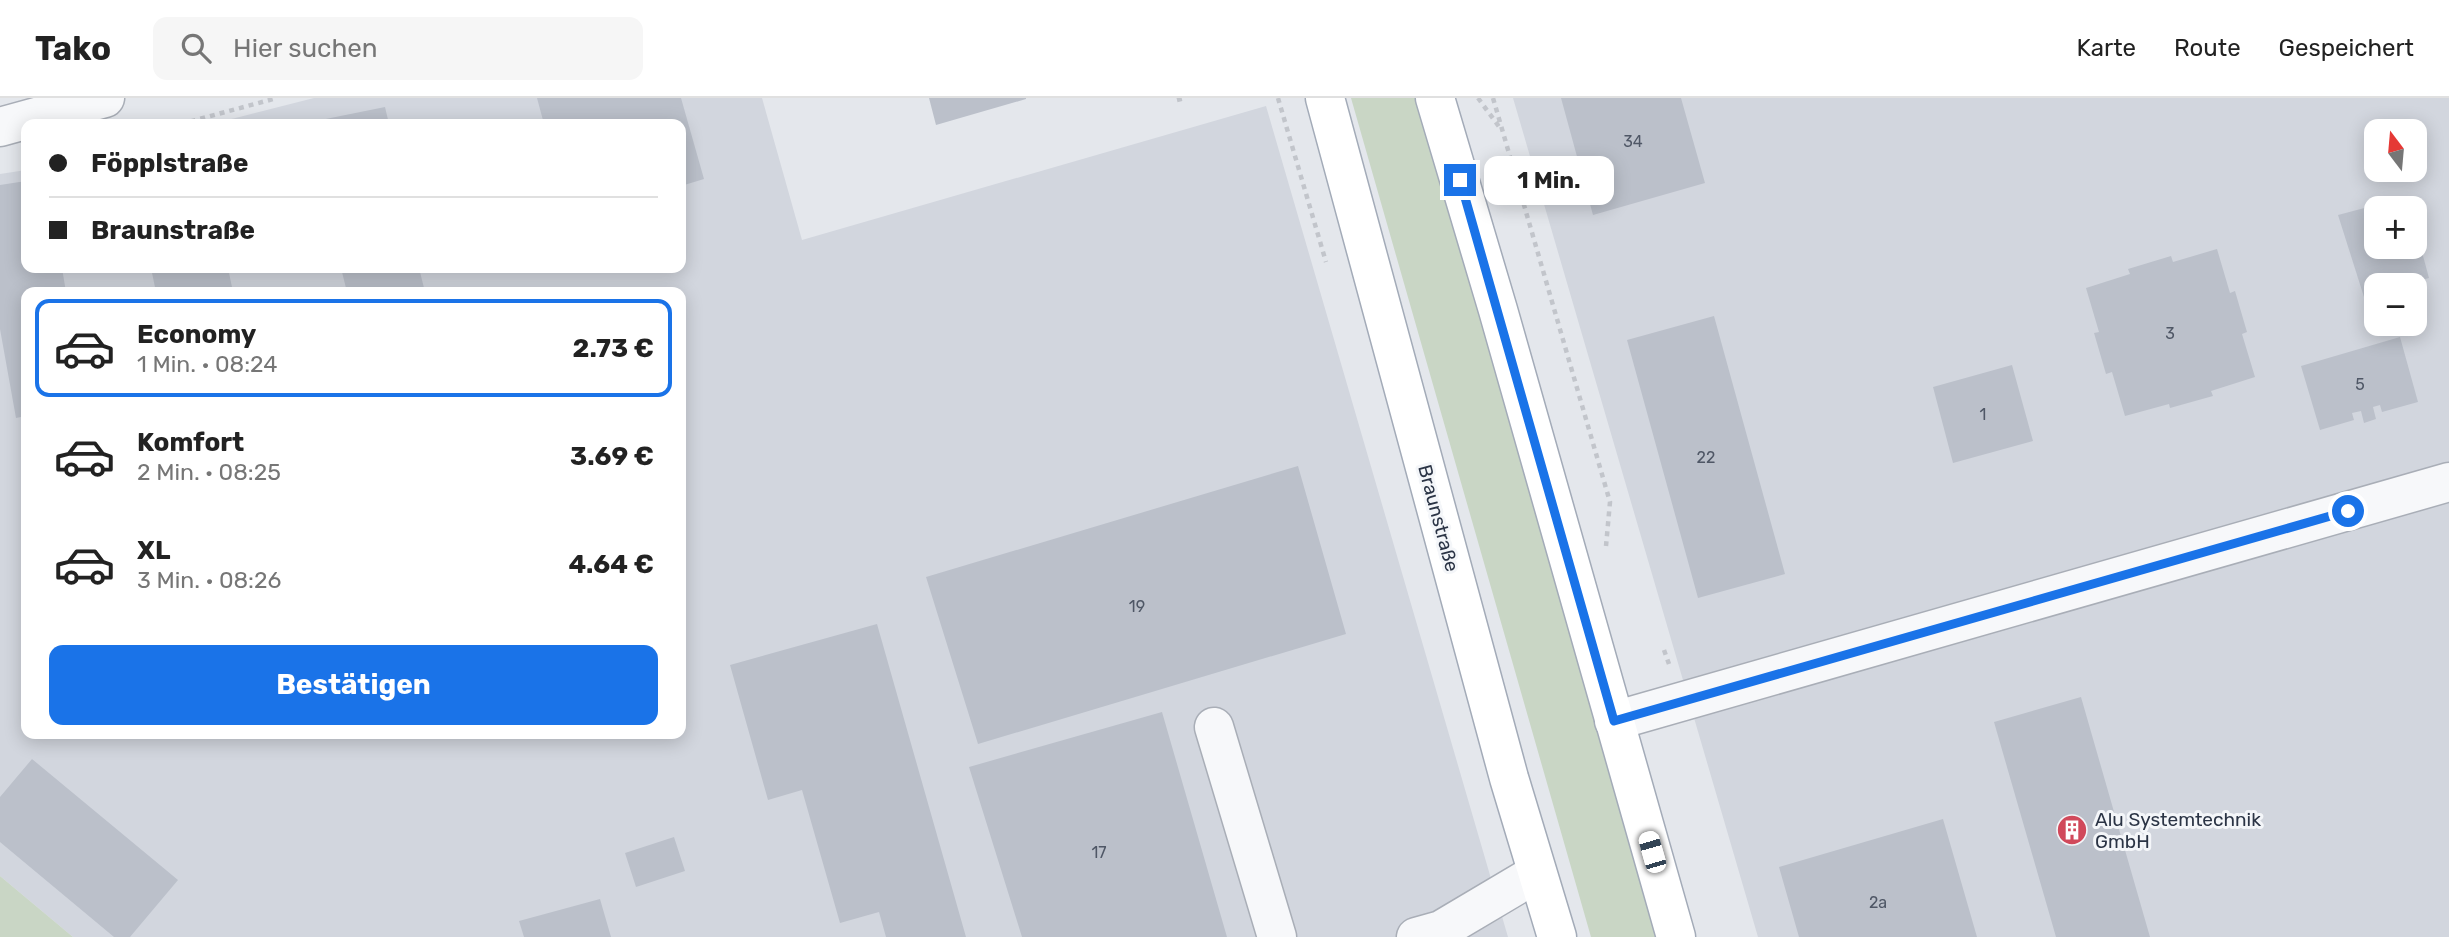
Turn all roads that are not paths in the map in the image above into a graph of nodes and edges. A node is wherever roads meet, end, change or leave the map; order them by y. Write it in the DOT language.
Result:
graph roads {
  1 [pos="105,98"];
  2 [pos="1325,98"];
  3 [pos="1435,98"];
  4 [pos="29,119"];
  5 [pos="21,121"];
  6 [pos="0,127"];
  7 [pos="2449,482"];
  8 [pos="1614,721"];
  9 [pos="1214,727"];
  10 [pos="1537,873"];
  11 [pos="1277,937"];
  12 [pos="1416,937"];
  13 [pos="1557,937"];
  14 [pos="1676,937"];
  1 -- 4 [label="street"];
  2 -- 10 [label="main road, Braunstraße"];
  3 -- 8 [label="main road"];
  5 -- 6 [label="street"];
  7 -- 8 [label="street"];
  8 -- 14 [label="main road"];
  9 -- 11 [label="street"];
  10 -- 12 [label="street"];
  10 -- 13 [label="main road, Braunstraße"];
}
